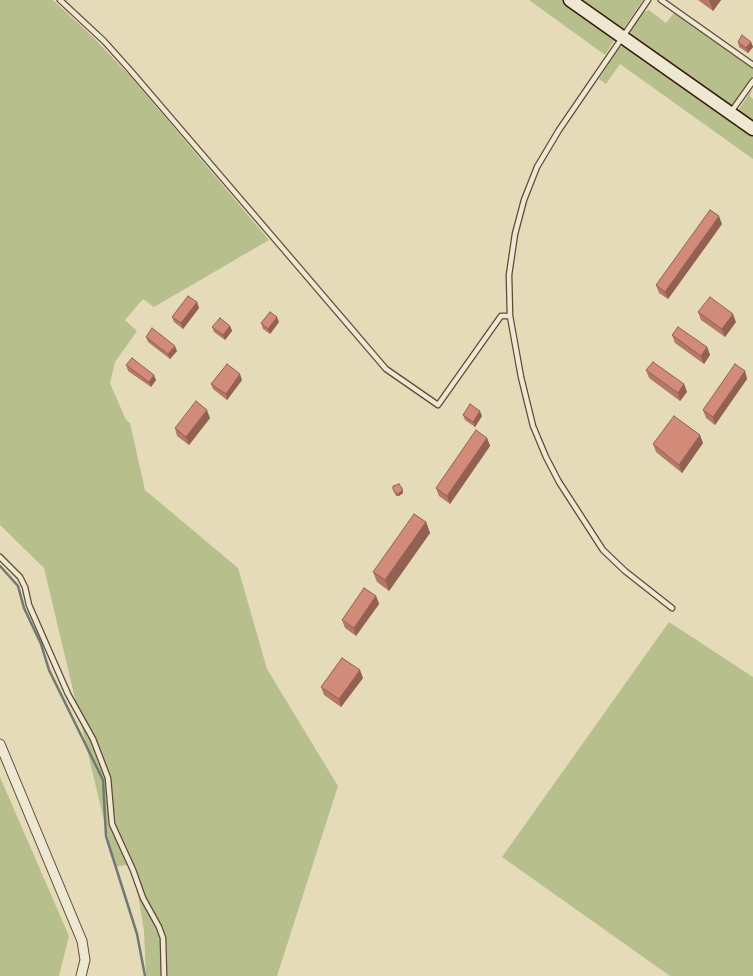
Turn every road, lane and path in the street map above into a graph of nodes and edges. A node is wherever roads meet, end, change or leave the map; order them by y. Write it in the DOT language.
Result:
graph roads {
  1 [pos="60,0"];
  2 [pos="570,0"];
  3 [pos="648,0"];
  4 [pos="660,0"];
  5 [pos="622,37"];
  6 [pos="753,65"];
  7 [pos="753,81"];
  8 [pos="730,113"];
  9 [pos="753,129"];
  10 [pos="510,316"];
  11 [pos="0,557"];
  12 [pos="672,608"];
  13 [pos="0,744"];
  14 [pos="81,976"];
  15 [pos="164,976"];
  1 -- 10 [label="lane"];
  2 -- 5 [label="street"];
  3 -- 5 [label="lane"];
  4 -- 6 [label="lane"];
  5 -- 8 [label="street"];
  5 -- 10 [label="lane"];
  7 -- 8 [label="lane"];
  8 -- 9 [label="street"];
  10 -- 12 [label="lane"];
  11 -- 15 [label="lane"];
  13 -- 14 [label="street"];
}
